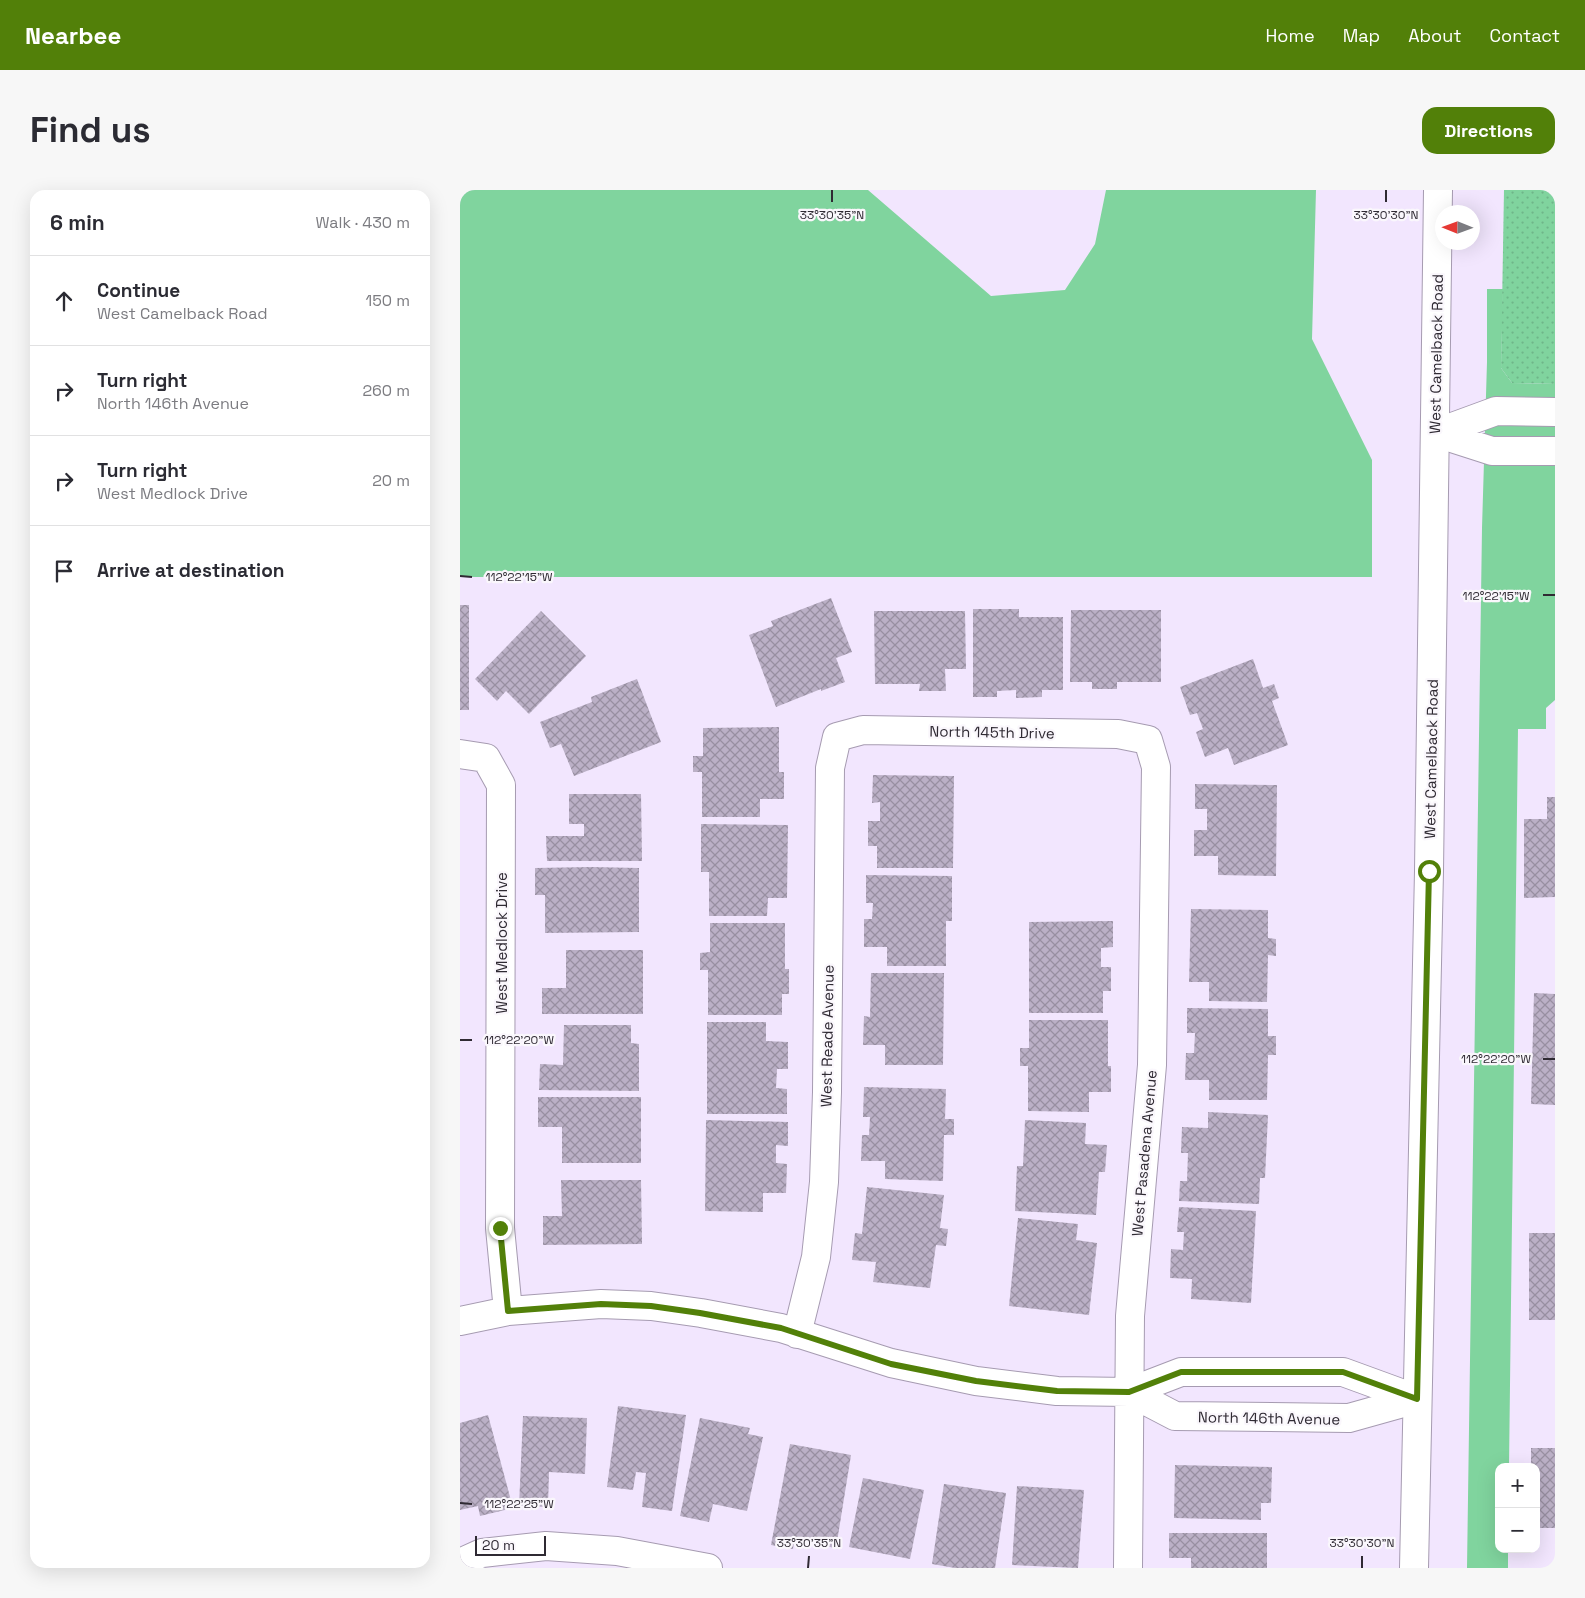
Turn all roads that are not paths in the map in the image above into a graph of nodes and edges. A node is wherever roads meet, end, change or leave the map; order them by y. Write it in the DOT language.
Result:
graph roads {
  1 [pos="1438,190"];
  2 [pos="1555,412"];
  3 [pos="1436,433"];
  4 [pos="1555,451"];
  5 [pos="837,737"];
  6 [pos="1148,740"];
  7 [pos="473,756"];
  8 [pos="508,1311"];
  9 [pos="460,1321"];
  10 [pos="797,1334"];
  11 [pos="1129,1392"];
  12 [pos="1417,1399"];
  13 [pos="460,1563"];
  14 [pos="708,1568"];
  15 [pos="1128,1568"];
  16 [pos="1414,1568"];
  1 -- 3 [label="street, West Camelback Road"];
  2 -- 3 [label="street"];
  3 -- 4 [label="street"];
  3 -- 12 [label="street, West Camelback Road"];
  5 -- 6 [label="street, North 145th Drive"];
  5 -- 10 [label="street, West Reade Avenue"];
  6 -- 11 [label="street, West Pasadena Avenue"];
  7 -- 8 [label="street, West Medlock Drive"];
  8 -- 9 [label="street, North 146th Avenue"];
  8 -- 10 [label="street, North 146th Avenue"];
  10 -- 11 [label="street, North 146th Avenue"];
  11 -- 12 [label="street, North 146th Avenue"];
  11 -- 12 [label="street, North 146th Avenue"];
  11 -- 15 [label="street, West Pasadena Avenue"];
  12 -- 16 [label="street, West Camelback Road"];
  13 -- 14 [label="street"];
}
